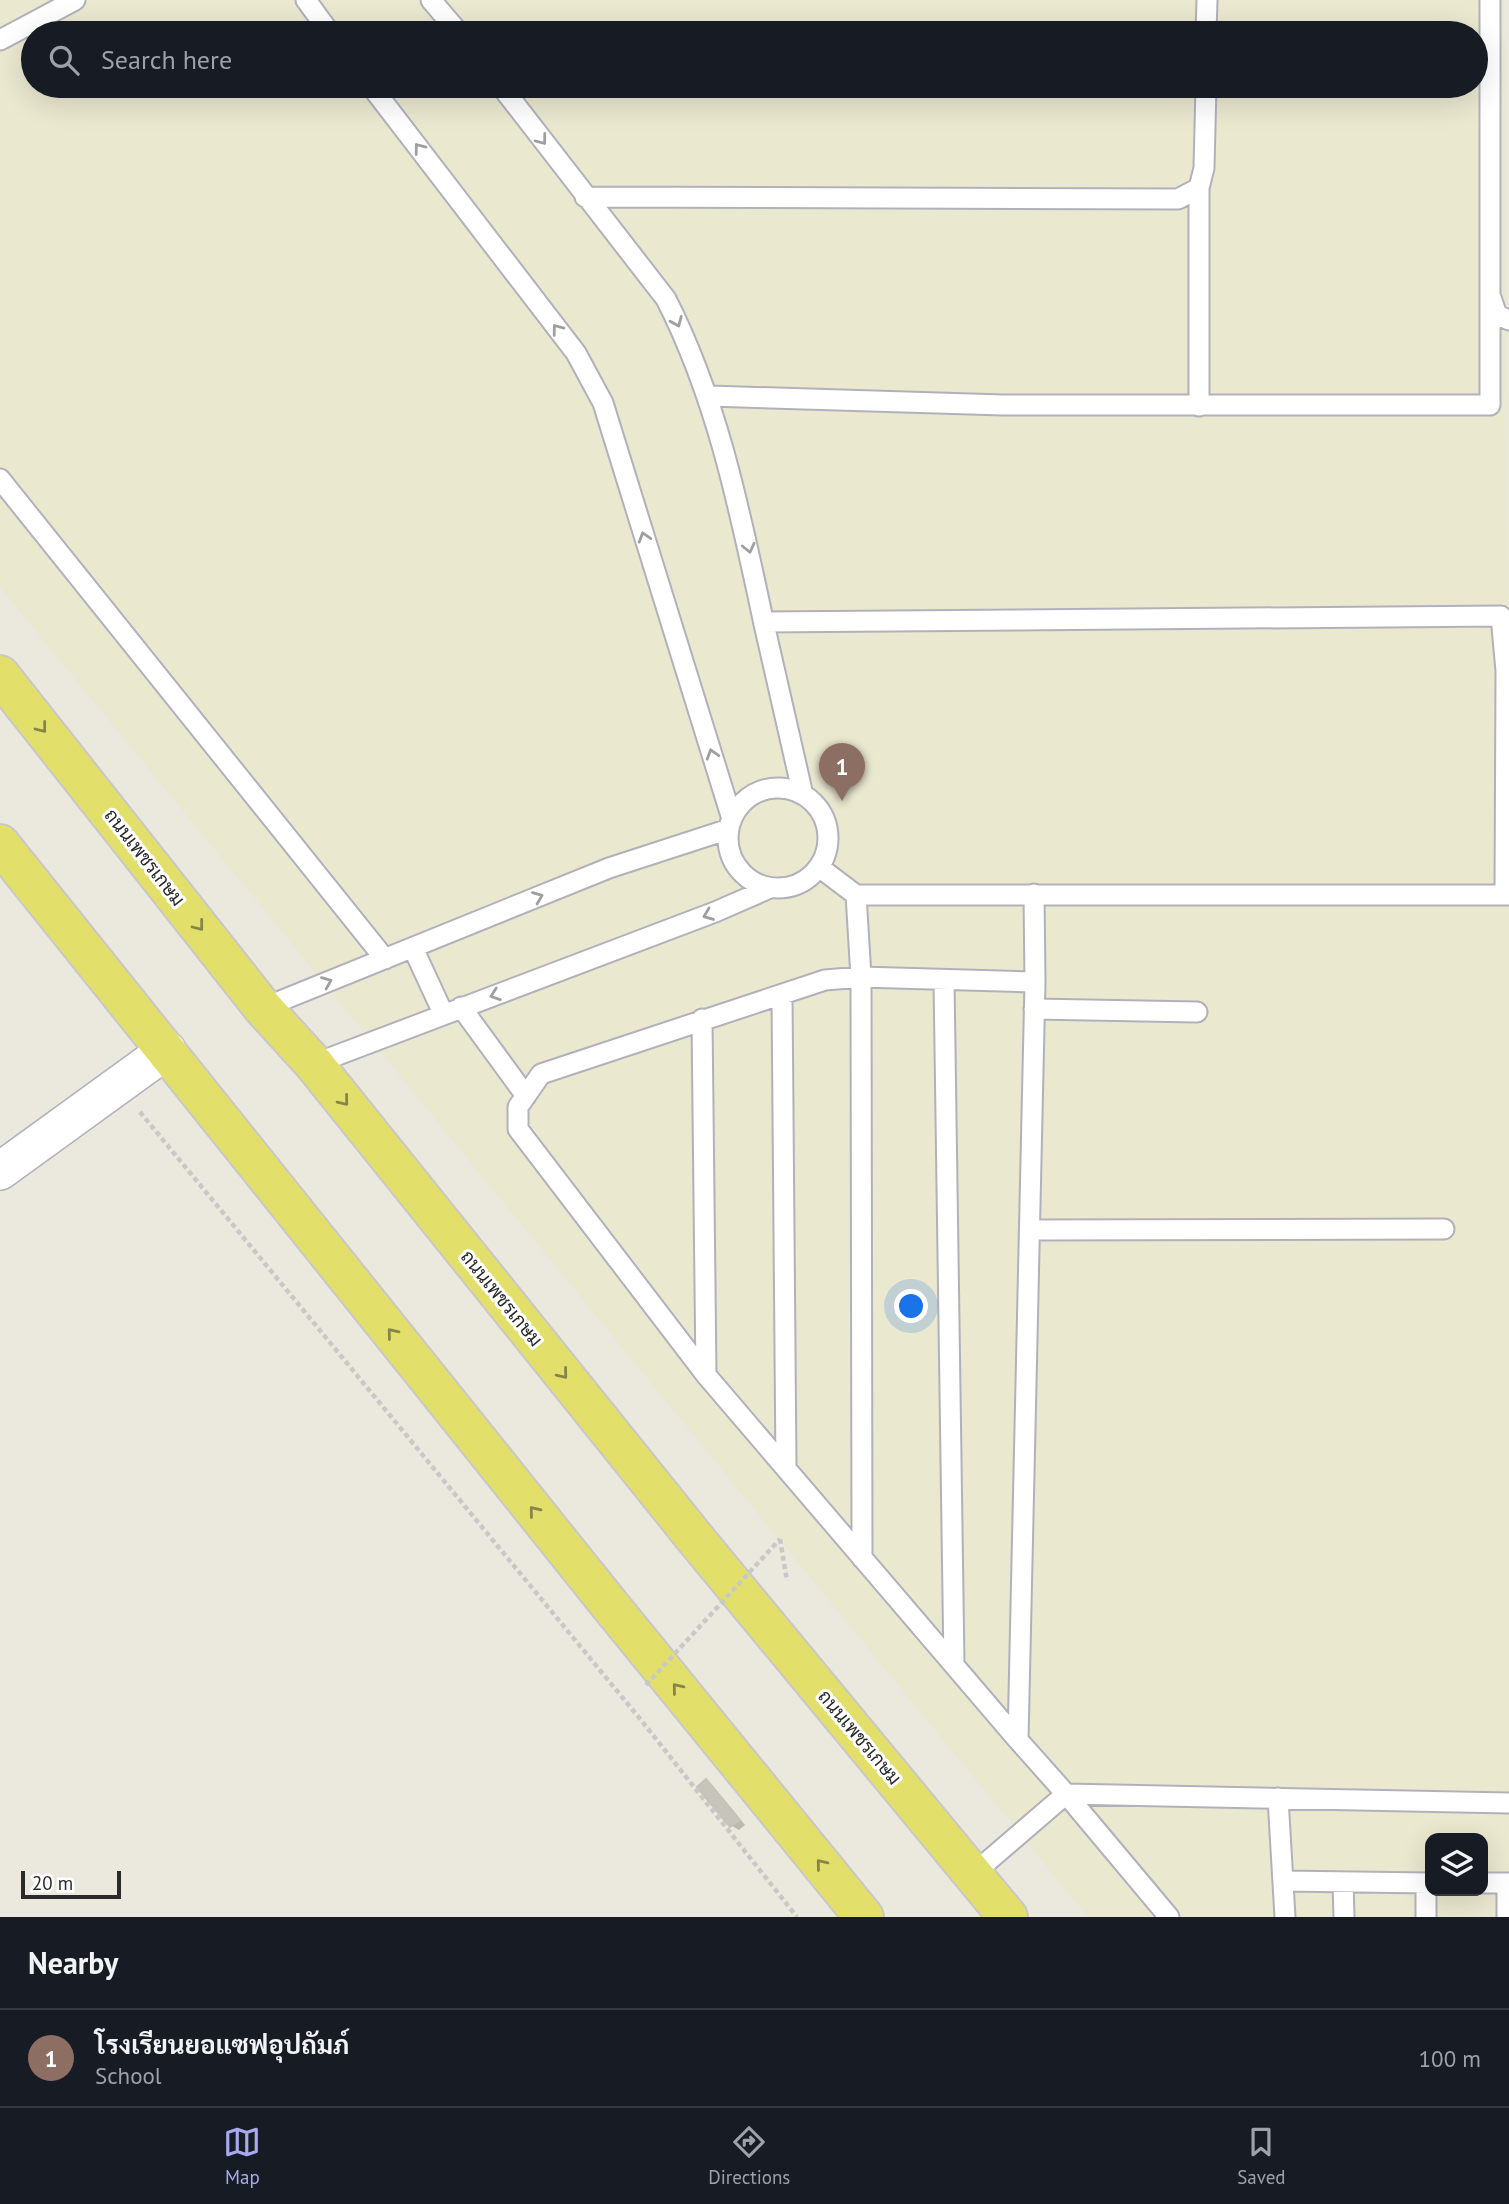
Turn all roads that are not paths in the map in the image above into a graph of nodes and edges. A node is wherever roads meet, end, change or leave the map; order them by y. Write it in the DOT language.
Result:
graph roads {
  1 [pos="75,0"];
  2 [pos="306,0"];
  3 [pos="431,0"];
  4 [pos="1207,0"];
  5 [pos="1490,0"];
  6 [pos="36,21"];
  7 [pos="321,21"];
  8 [pos="449,21"];
  9 [pos="1206,21"];
  10 [pos="21,29"];
  11 [pos="0,40"];
  12 [pos="380,98"];
  13 [pos="510,98"];
  14 [pos="1206,98"];
  15 [pos="1499,176"];
  16 [pos="1199,188"];
  17 [pos="585,197"];
  18 [pos="1490,295"];
  19 [pos="1509,320"];
  20 [pos="709,396"];
  21 [pos="1199,406"];
  22 [pos="0,480"];
  23 [pos="764,622"];
  24 [pos="1507,671"];
  25 [pos="0,675"];
  26 [pos="803,795"];
  27 [pos="730,824"];
  28 [pos="0,844"];
  29 [pos="819,867"];
  30 [pos="770,888"];
  31 [pos="1034,894"];
  32 [pos="856,895"];
  33 [pos="1507,895"];
  34 [pos="413,948"];
  35 [pos="385,959"];
  36 [pos="861,977"];
  37 [pos="944,980"];
  38 [pos="1035,982"];
  39 [pos="782,995"];
  40 [pos="263,1008"];
  41 [pos="1034,1009"];
  42 [pos="452,1010"];
  43 [pos="1197,1012"];
  44 [pos="702,1019"];
  45 [pos="167,1050"];
  46 [pos="314,1064"];
  47 [pos="526,1096"];
  48 [pos="0,1171"];
  49 [pos="1444,1229"];
  50 [pos="1030,1230"];
  51 [pos="706,1375"];
  52 [pos="786,1468"];
  53 [pos="862,1558"];
  54 [pos="954,1665"];
  55 [pos="1018,1740"];
  56 [pos="1066,1794"];
  57 [pos="1278,1798"];
  58 [pos="1509,1803"];
  59 [pos="973,1874"];
  60 [pos="1283,1881"];
  61 [pos="1343,1882"];
  62 [pos="1508,1882"];
  63 [pos="1425,1883"];
  64 [pos="1488,1883"];
  65 [pos="1427,1896"];
  66 [pos="864,1917"];
  67 [pos="1008,1917"];
  68 [pos="1169,1917"];
  69 [pos="1285,1917"];
  70 [pos="1344,1917"];
  71 [pos="1426,1917"];
  72 [pos="1507,1917"];
  1 -- 6 [label="lane"];
  2 -- 7 [label="lane"];
  3 -- 8 [label="lane"];
  4 -- 9 [label="lane"];
  5 -- 15 [label="lane"];
  10 -- 11 [label="lane"];
  27 -- 12 [label="lane, one-way"];
  13 -- 17 [label="lane, one-way"];
  14 -- 16 [label="lane"];
  15 -- 18 [label="lane"];
  16 -- 17 [label="lane"];
  16 -- 21 [label="lane"];
  17 -- 20 [label="lane, one-way"];
  18 -- 19 [label="lane"];
  18 -- 21 [label="lane"];
  20 -- 21 [label="lane"];
  20 -- 23 [label="lane, one-way"];
  22 -- 35 [label="lane"];
  23 -- 24 [label="lane"];
  23 -- 26 [label="lane"];
  24 -- 33 [label="lane"];
  25 -- 40 [label="main road, ถนนเพชรเกษม, one-way"];
  26 -- 27 [label="lane"];
  26 -- 29 [label="lane"];
  27 -- 30 [label="lane"];
  34 -- 27 [label="lane, one-way"];
  28 -- 45 [label="main road"];
  29 -- 30 [label="lane"];
  29 -- 32 [label="lane"];
  30 -- 42 [label="lane, one-way"];
  31 -- 32 [label="lane"];
  31 -- 33 [label="lane"];
  31 -- 38 [label="lane"];
  32 -- 36 [label="lane"];
  34 -- 35 [label="lane"];
  34 -- 42 [label="lane"];
  40 -- 35 [label="lane, one-way"];
  36 -- 37 [label="lane"];
  36 -- 39 [label="lane"];
  36 -- 53 [label="lane"];
  37 -- 38 [label="lane"];
  37 -- 54 [label="lane"];
  38 -- 41 [label="lane"];
  39 -- 44 [label="lane"];
  39 -- 52 [label="lane"];
  40 -- 46 [label="main road, ถนนเพชรเกษม"];
  41 -- 43 [label="lane"];
  41 -- 50 [label="lane"];
  42 -- 46 [label="lane"];
  42 -- 47 [label="lane"];
  44 -- 47 [label="lane"];
  44 -- 51 [label="lane"];
  45 -- 48 [label="street"];
  66 -- 45 [label="main road, one-way"];
  46 -- 59 [label="main road, ถนนเพชรเกษม, one-way"];
  47 -- 51 [label="lane"];
  49 -- 50 [label="lane"];
  50 -- 55 [label="lane"];
  51 -- 52 [label="lane"];
  52 -- 53 [label="lane"];
  53 -- 54 [label="lane"];
  54 -- 55 [label="lane"];
  55 -- 56 [label="lane"];
  56 -- 57 [label="lane"];
  56 -- 59 [label="lane"];
  56 -- 68 [label="lane"];
  57 -- 58 [label="lane"];
  57 -- 60 [label="lane"];
  59 -- 67 [label="main road, ถนนเพชรเกษม"];
  60 -- 61 [label="lane"];
  60 -- 69 [label="lane"];
  61 -- 63 [label="lane"];
  61 -- 70 [label="lane"];
  62 -- 64 [label="lane"];
  62 -- 72 [label="lane"];
  65 -- 71 [label="lane"];
}
